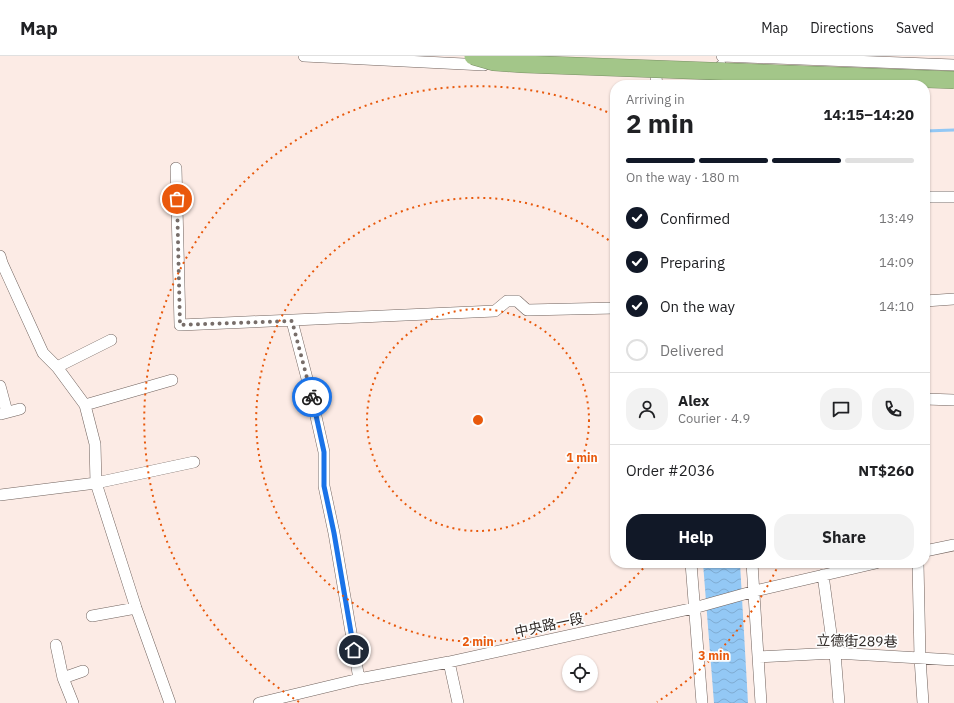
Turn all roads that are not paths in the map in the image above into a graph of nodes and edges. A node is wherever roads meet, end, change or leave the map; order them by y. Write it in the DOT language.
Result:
graph roads {
  1 [pos="304,56"];
  2 [pos="473,56"];
  3 [pos="490,56"];
  4 [pos="638,56"];
  5 [pos="722,56"];
  6 [pos="445,59"];
  7 [pos="954,65"];
  8 [pos="954,73"];
  9 [pos="638,76"];
  10 [pos="653,80"];
  11 [pos="720,80"];
  12 [pos="954,80"];
  13 [pos="930,86"];
  14 [pos="954,87"];
  15 [pos="176,168"];
  16 [pos="930,197"];
  17 [pos="954,197"];
  18 [pos="0,256"];
  19 [pos="954,299"];
  20 [pos="930,301"];
  21 [pos="610,308"];
  22 [pos="292,321"];
  23 [pos="111,340"];
  24 [pos="57,367"];
  25 [pos="172,380"];
  26 [pos="0,386"];
  27 [pos="930,398"];
  28 [pos="954,400"];
  29 [pos="85,405"];
  30 [pos="20,409"];
  31 [pos="3,413"];
  32 [pos="194,462"];
  33 [pos="96,483"];
  34 [pos="0,495"];
  35 [pos="954,546"];
  36 [pos="930,550"];
  37 [pos="692,568"];
  38 [pos="752,568"];
  39 [pos="847,568"];
  40 [pos="918,568"];
  41 [pos="823,575"];
  42 [pos="750,592"];
  43 [pos="699,607"];
  44 [pos="136,608"];
  45 [pos="92,616"];
  46 [pos="56,645"];
  47 [pos="835,653"];
  48 [pos="759,657"];
  49 [pos="920,658"];
  50 [pos="954,660"];
  51 [pos="449,662"];
  52 [pos="83,672"];
  53 [pos="63,678"];
  54 [pos="359,679"];
  55 [pos="73,703"];
  56 [pos="170,703"];
  57 [pos="259,703"];
  58 [pos="458,703"];
  59 [pos="702,703"];
  60 [pos="761,703"];
  61 [pos="839,703"];
  62 [pos="923,703"];
  1 -- 6 [label="street"];
  2 -- 12 [label="highway, bridge"];
  3 -- 8 [label="highway"];
  4 -- 9 [label="street"];
  5 -- 7 [label="street"];
  5 -- 11 [label="street"];
  6 -- 9 [label="street"];
  9 -- 10 [label="street"];
  13 -- 14 [label="street"];
  15 -- 22 [label="street"];
  16 -- 17 [label="street"];
  18 -- 24 [label="street"];
  19 -- 20 [label="street"];
  21 -- 22 [label="street"];
  22 -- 54 [label="street"];
  23 -- 24 [label="street"];
  24 -- 29 [label="street"];
  25 -- 29 [label="street"];
  26 -- 31 [label="street"];
  27 -- 28 [label="street"];
  29 -- 33 [label="street"];
  30 -- 31 [label="street"];
  32 -- 33 [label="street"];
  33 -- 34 [label="street"];
  33 -- 44 [label="street"];
  35 -- 36 [label="street"];
  37 -- 43 [label="street"];
  38 -- 42 [label="street"];
  39 -- 41 [label="street"];
  40 -- 49 [label="street"];
  41 -- 42 [label="street"];
  41 -- 47 [label="street"];
  42 -- 43 [label="street, 中央路一段"];
  42 -- 48 [label="street"];
  43 -- 51 [label="street, 中央路一段"];
  43 -- 59 [label="street"];
  44 -- 45 [label="street"];
  44 -- 56 [label="street"];
  46 -- 53 [label="street"];
  47 -- 48 [label="street, 立德街289巷"];
  47 -- 49 [label="street, 立德街289巷"];
  47 -- 61 [label="street"];
  48 -- 60 [label="street"];
  49 -- 50 [label="street, 立德街289巷"];
  49 -- 62 [label="street"];
  51 -- 54 [label="street, 中央路一段"];
  51 -- 58 [label="street"];
  52 -- 53 [label="street"];
  53 -- 55 [label="street"];
  54 -- 57 [label="street, 中央路一段"];
}
